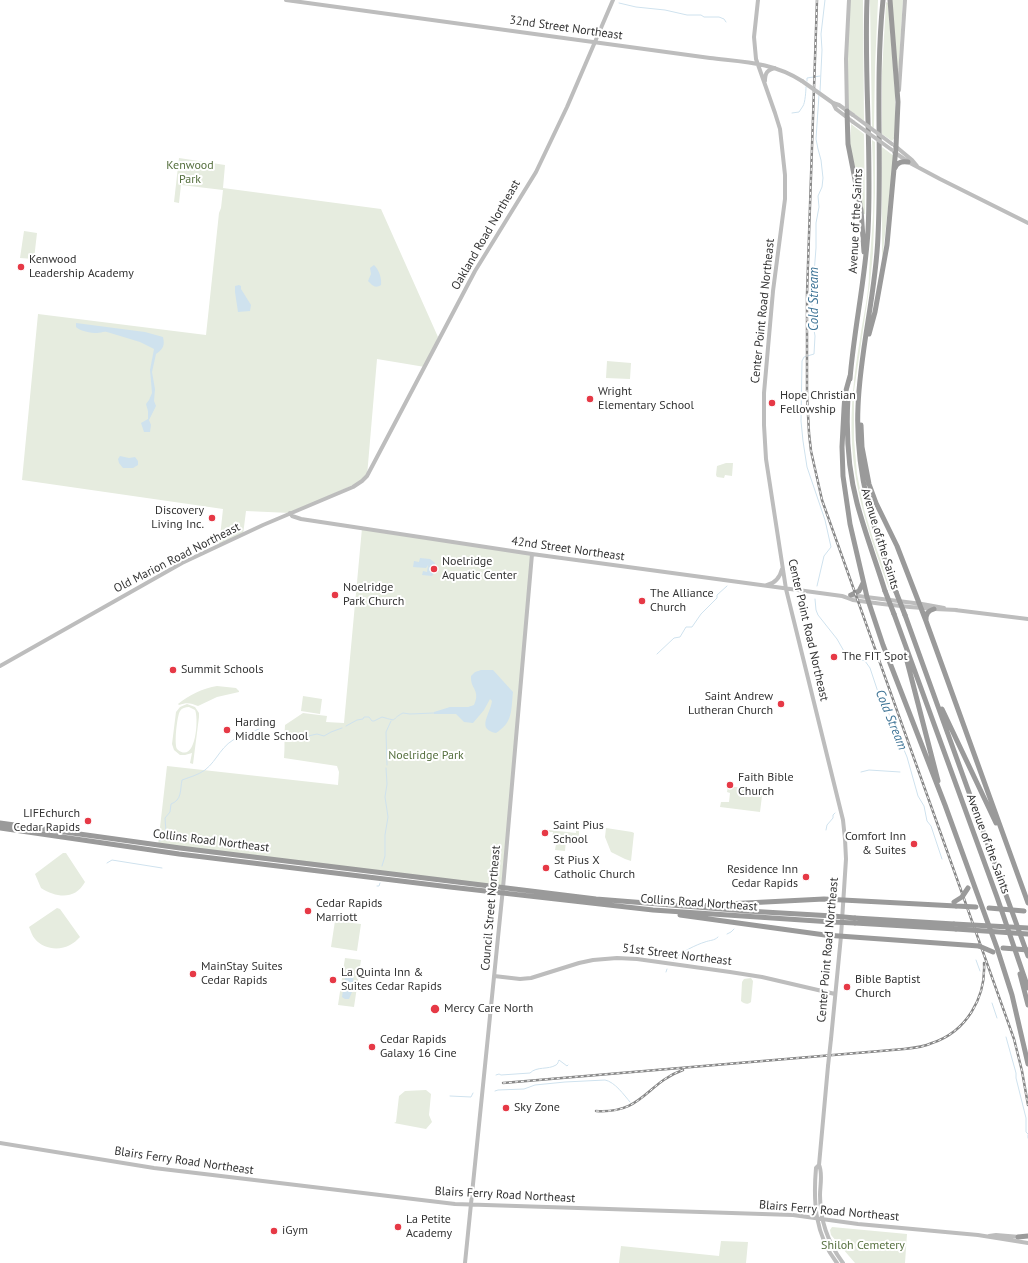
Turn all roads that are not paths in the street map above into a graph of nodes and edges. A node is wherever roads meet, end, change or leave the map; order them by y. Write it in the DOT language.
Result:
graph roads {
  1 [pos="286,0"];
  2 [pos="613,0"];
  3 [pos="758,0"];
  4 [pos="848,0"];
  5 [pos="867,0"];
  6 [pos="882,0"];
  7 [pos="890,0"];
  8 [pos="905,0"];
  9 [pos="595,42"];
  10 [pos="757,64"];
  11 [pos="777,68"];
  12 [pos="765,85"];
  13 [pos="846,92"];
  14 [pos="898,102"];
  15 [pos="833,103"];
  16 [pos="847,111"];
  17 [pos="847,117"];
  18 [pos="894,148"];
  19 [pos="908,162"];
  20 [pos="918,166"];
  21 [pos="894,169"];
  22 [pos="1028,223"];
  23 [pos="864,275"];
  24 [pos="864,346"];
  25 [pos="850,376"];
  26 [pos="858,407"];
  27 [pos="367,476"];
  28 [pos="290,513"];
  29 [pos="532,554"];
  30 [pos="782,567"];
  31 [pos="863,580"];
  32 [pos="765,586"];
  33 [pos="786,589"];
  34 [pos="848,596"];
  35 [pos="867,599"];
  36 [pos="920,606"];
  37 [pos="934,609"];
  38 [pos="957,610"];
  39 [pos="1028,619"];
  40 [pos="926,621"];
  41 [pos="900,632"];
  42 [pos="0,666"];
  43 [pos="931,687"];
  44 [pos="945,805"];
  45 [pos="0,823"];
  46 [pos="0,828"];
  47 [pos="1005,842"];
  48 [pos="963,855"];
  49 [pos="370,877"];
  50 [pos="420,877"];
  51 [pos="503,890"];
  52 [pos="844,899"];
  53 [pos="1027,899"];
  54 [pos="632,902"];
  55 [pos="955,904"];
  56 [pos="1028,904"];
  57 [pos="982,908"];
  58 [pos="653,910"];
  59 [pos="1026,911"];
  60 [pos="833,919"];
  61 [pos="955,927"];
  62 [pos="1028,928"];
  63 [pos="1028,934"];
  64 [pos="841,936"];
  65 [pos="1013,942"];
  66 [pos="994,949"];
  67 [pos="1028,950"];
  68 [pos="1028,956"];
  69 [pos="494,976"];
  70 [pos="1028,988"];
  71 [pos="835,994"];
  72 [pos="1028,1005"];
  73 [pos="1028,1064"];
  74 [pos="0,1143"];
  75 [pos="819,1164"];
  76 [pos="471,1206"];
  77 [pos="817,1218"];
  78 [pos="822,1219"];
  79 [pos="988,1236"];
  80 [pos="1018,1237"];
  81 [pos="1028,1237"];
  82 [pos="1028,1243"];
  83 [pos="465,1263"];
  84 [pos="837,1263"];
  85 [pos="843,1263"];
  1 -- 9 [label="main road, 32nd Street Northeast"];
  2 -- 9 [label="main road, Oakland Road Northeast"];
  3 -- 10 [label="main road, Center Point Road Northeast"];
  4 -- 13 [label="main road"];
  5 -- 23 [label="highway, Avenue of the Saints"];
  6 -- 24 [label="highway, Avenue of the Saints"];
  7 -- 14 [label="highway"];
  8 -- 14 [label="main road"];
  9 -- 10 [label="main road, 32nd Street Northeast"];
  9 -- 27 [label="main road, Oakland Road Northeast"];
  10 -- 11 [label="main road, 32nd Street Northeast"];
  10 -- 12 [label="main road, Center Point Road Northeast"];
  11 -- 12 [label="main road"];
  11 -- 15 [label="main road, 32nd Street Northeast, bridge"];
  12 -- 30 [label="main road, Center Point Road Northeast"];
  13 -- 15 [label="main road"];
  13 -- 16 [label="main road"];
  14 -- 18 [label="highway"];
  15 -- 16 [label="main road, 32nd Street Northeast"];
  15 -- 17 [label="main road, 32nd Street Northeast"];
  16 -- 17 [label="highway"];
  16 -- 18 [label="main road, 32nd Street Northeast, bridge"];
  17 -- 18 [label="main road, 32nd Street Northeast, bridge"];
  17 -- 23 [label="highway"];
  18 -- 19 [label="main road, 32nd Street Northeast"];
  18 -- 20 [label="main road, 32nd Street Northeast"];
  18 -- 21 [label="highway"];
  19 -- 20 [label="main road, 32nd Street Northeast"];
  19 -- 21 [label="highway"];
  20 -- 22 [label="main road"];
  21 -- 24 [label="highway"];
  23 -- 25 [label="highway, Avenue of the Saints"];
  24 -- 26 [label="highway, Avenue of the Saints"];
  25 -- 31 [label="highway"];
  25 -- 41 [label="highway, Avenue of the Saints, bridge"];
  26 -- 36 [label="highway"];
  26 -- 43 [label="highway, Avenue of the Saints, bridge"];
  27 -- 28 [label="main road, Old Marion Road Northeast"];
  28 -- 29 [label="main road, 42nd Street Northeast"];
  28 -- 42 [label="main road, Old Marion Road Northeast"];
  29 -- 32 [label="main road, 42nd Street Northeast"];
  29 -- 51 [label="main road, Council Street Northeast"];
  30 -- 32 [label="main road"];
  30 -- 33 [label="main road, Center Point Road Northeast"];
  31 -- 34 [label="highway"];
  31 -- 35 [label="highway"];
  32 -- 33 [label="main road, 42nd Street Northeast"];
  33 -- 34 [label="main road, 42nd Street Northeast"];
  33 -- 52 [label="main road, Center Point Road Northeast"];
  34 -- 35 [label="main road, 42nd Street Northeast"];
  35 -- 36 [label="main road, 42nd Street Northeast"];
  35 -- 44 [label="highway"];
  36 -- 37 [label="main road, 42nd Street Northeast"];
  36 -- 38 [label="main road, 42nd Street Northeast"];
  36 -- 40 [label="highway"];
  37 -- 38 [label="main road, 42nd Street Northeast"];
  37 -- 40 [label="highway"];
  38 -- 39 [label="main road, 42nd Street Northeast"];
  40 -- 47 [label="highway"];
  41 -- 44 [label="highway"];
  41 -- 65 [label="highway, Avenue of the Saints"];
  43 -- 47 [label="highway"];
  43 -- 68 [label="highway, Avenue of the Saints"];
  44 -- 48 [label="highway"];
  45 -- 50 [label="highway, Collins Road Northeast"];
  46 -- 49 [label="highway, Collins Road Northeast"];
  47 -- 53 [label="highway"];
  48 -- 55 [label="highway, bridge"];
  48 -- 57 [label="highway"];
  49 -- 50 [label="highway, Collins Road Northeast"];
  49 -- 51 [label="highway, Collins Road Northeast"];
  50 -- 51 [label="highway, Collins Road Northeast"];
  51 -- 54 [label="highway, Collins Road Northeast"];
  51 -- 58 [label="highway, Collins Road Northeast"];
  51 -- 69 [label="main road, Council Street Northeast"];
  52 -- 54 [label="highway"];
  52 -- 55 [label="highway"];
  52 -- 64 [label="main road, Center Point Road Northeast"];
  53 -- 56 [label="highway"];
  54 -- 60 [label="highway, Collins Road Northeast"];
  55 -- 57 [label="highway, bridge"];
  57 -- 59 [label="highway, bridge"];
  57 -- 66 [label="highway"];
  58 -- 60 [label="highway, Collins Road Northeast"];
  58 -- 64 [label="highway"];
  60 -- 61 [label="highway, Collins Road Northeast, bridge"];
  61 -- 62 [label="highway, Collins Road Northeast, bridge"];
  61 -- 63 [label="highway, Collins Road Northeast, bridge"];
  64 -- 66 [label="highway, bridge"];
  64 -- 71 [label="main road, Center Point Road Northeast"];
  65 -- 70 [label="highway, Avenue of the Saints"];
  65 -- 72 [label="highway"];
  66 -- 67 [label="highway, bridge"];
  66 -- 73 [label="highway"];
  69 -- 71 [label="main road, 51st Street Northeast"];
  69 -- 76 [label="main road, Council Street Northeast"];
  71 -- 75 [label="main road, Center Point Road Northeast, bridge"];
  74 -- 76 [label="main road, Blairs Ferry Road Northeast"];
  75 -- 77 [label="main road, Center Point Road Northeast"];
  75 -- 78 [label="main road"];
  76 -- 77 [label="main road, Blairs Ferry Road Northeast"];
  76 -- 83 [label="main road, Council Street Northeast"];
  77 -- 78 [label="main road, Blairs Ferry Road Northeast"];
  77 -- 84 [label="main road, Center Point Road Northeast"];
  78 -- 79 [label="main road, Blairs Ferry Road Northeast"];
  78 -- 85 [label="main road"];
  79 -- 80 [label="main road, Blairs Ferry Road Northeast"];
  79 -- 82 [label="main road, Blairs Ferry Road Northeast"];
  80 -- 81 [label="highway"];
}
